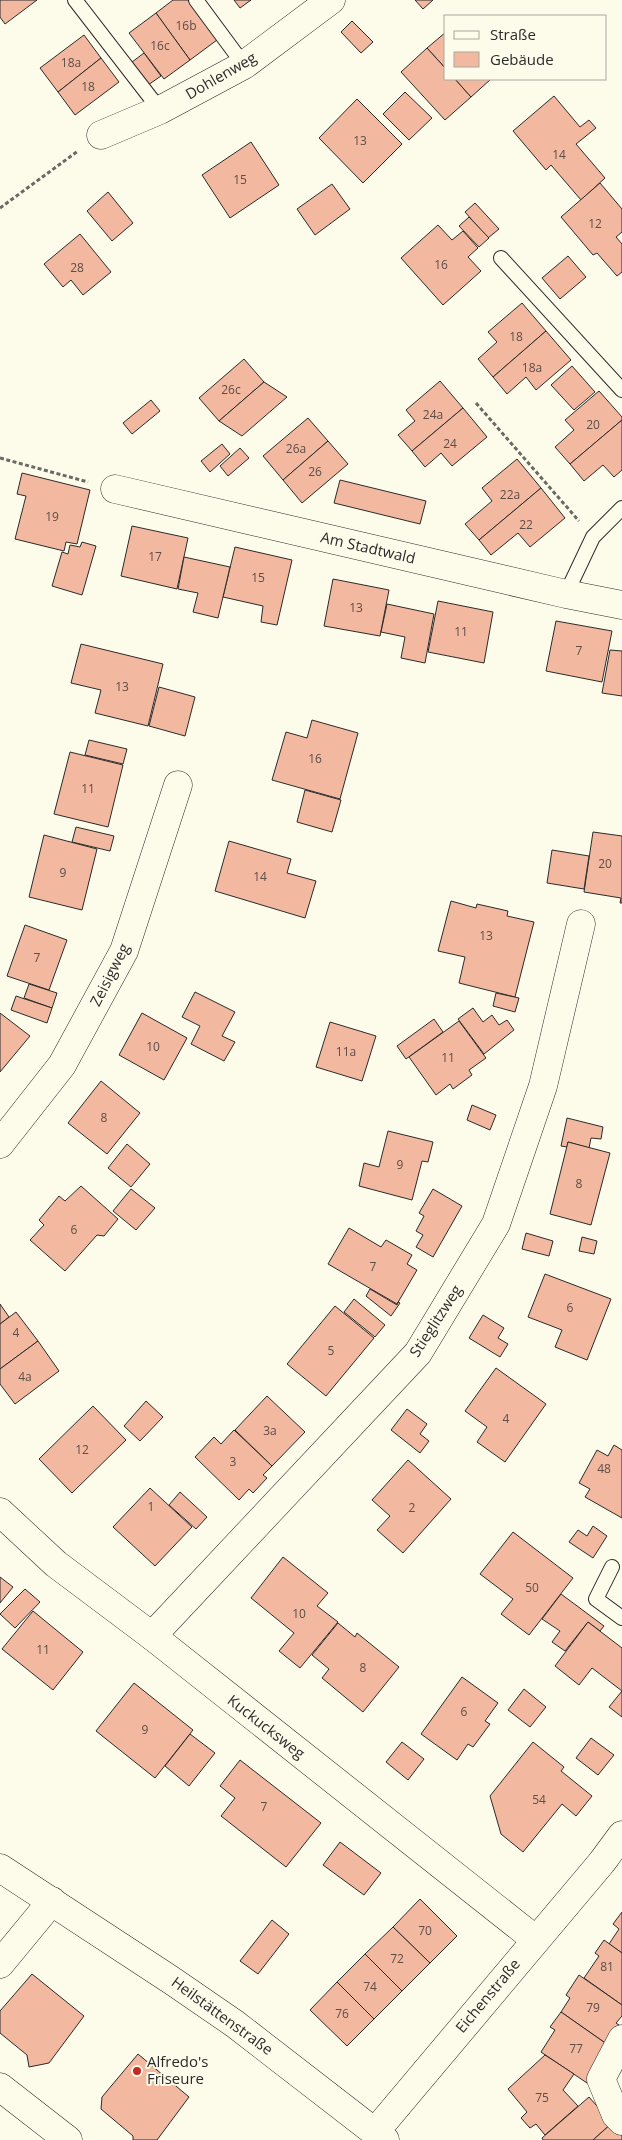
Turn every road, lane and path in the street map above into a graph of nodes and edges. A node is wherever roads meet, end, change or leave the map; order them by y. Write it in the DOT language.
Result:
graph roads {
  1 [pos="75,0"];
  2 [pos="196,0"];
  3 [pos="331,0"];
  4 [pos="244,65"];
  5 [pos="160,110"];
  6 [pos="101,135"];
  7 [pos="0,208"];
  8 [pos="501,258"];
  9 [pos="622,390"];
  10 [pos="476,403"];
  11 [pos="0,458"];
  12 [pos="115,489"];
  13 [pos="622,508"];
  14 [pos="593,537"];
  15 [pos="566,594"];
  16 [pos="622,605"];
  17 [pos="178,785"];
  18 [pos="581,924"];
  19 [pos="0,1144"];
  20 [pos="0,1512"];
  21 [pos="612,1567"];
  22 [pos="622,1618"];
  23 [pos="152,1636"];
  24 [pos="622,1835"];
  25 [pos="0,1868"];
  26 [pos="612,1869"];
  27 [pos="52,1901"];
  28 [pos="536,1940"];
  29 [pos="0,1964"];
  30 [pos="622,2039"];
  31 [pos="0,2087"];
  32 [pos="622,2121"];
  33 [pos="377,2137"];
  34 [pos="67,2140"];
  1 -- 5 [label="lane"];
  2 -- 4 [label="lane"];
  3 -- 4 [label="street, Dohlenweg"];
  4 -- 5 [label="street, Dohlenweg"];
  5 -- 6 [label="street, Dohlenweg"];
  6 -- 7 [label="path"];
  8 -- 9 [label="lane"];
  10 -- 14 [label="path"];
  11 -- 12 [label="path"];
  12 -- 15 [label="street, Am Stadtwald"];
  13 -- 14 [label="lane"];
  14 -- 15 [label="lane"];
  15 -- 16 [label="street, Am Stadtwald"];
  17 -- 19 [label="street, Zeisigweg"];
  18 -- 23 [label="street, Stieglitzweg"];
  20 -- 23 [label="street, Kuckucksweg"];
  21 -- 22 [label="lane"];
  23 -- 28 [label="street, Kuckucksweg"];
  24 -- 26 [label="street, Eichenstraße"];
  25 -- 27 [label="street, Heilstättenstraße"];
  26 -- 28 [label="street, Eichenstraße"];
  27 -- 29 [label="street"];
  27 -- 33 [label="street, Heilstättenstraße"];
  28 -- 33 [label="street, Eichenstraße"];
  30 -- 32 [label="street"];
  31 -- 34 [label="street"];
}
